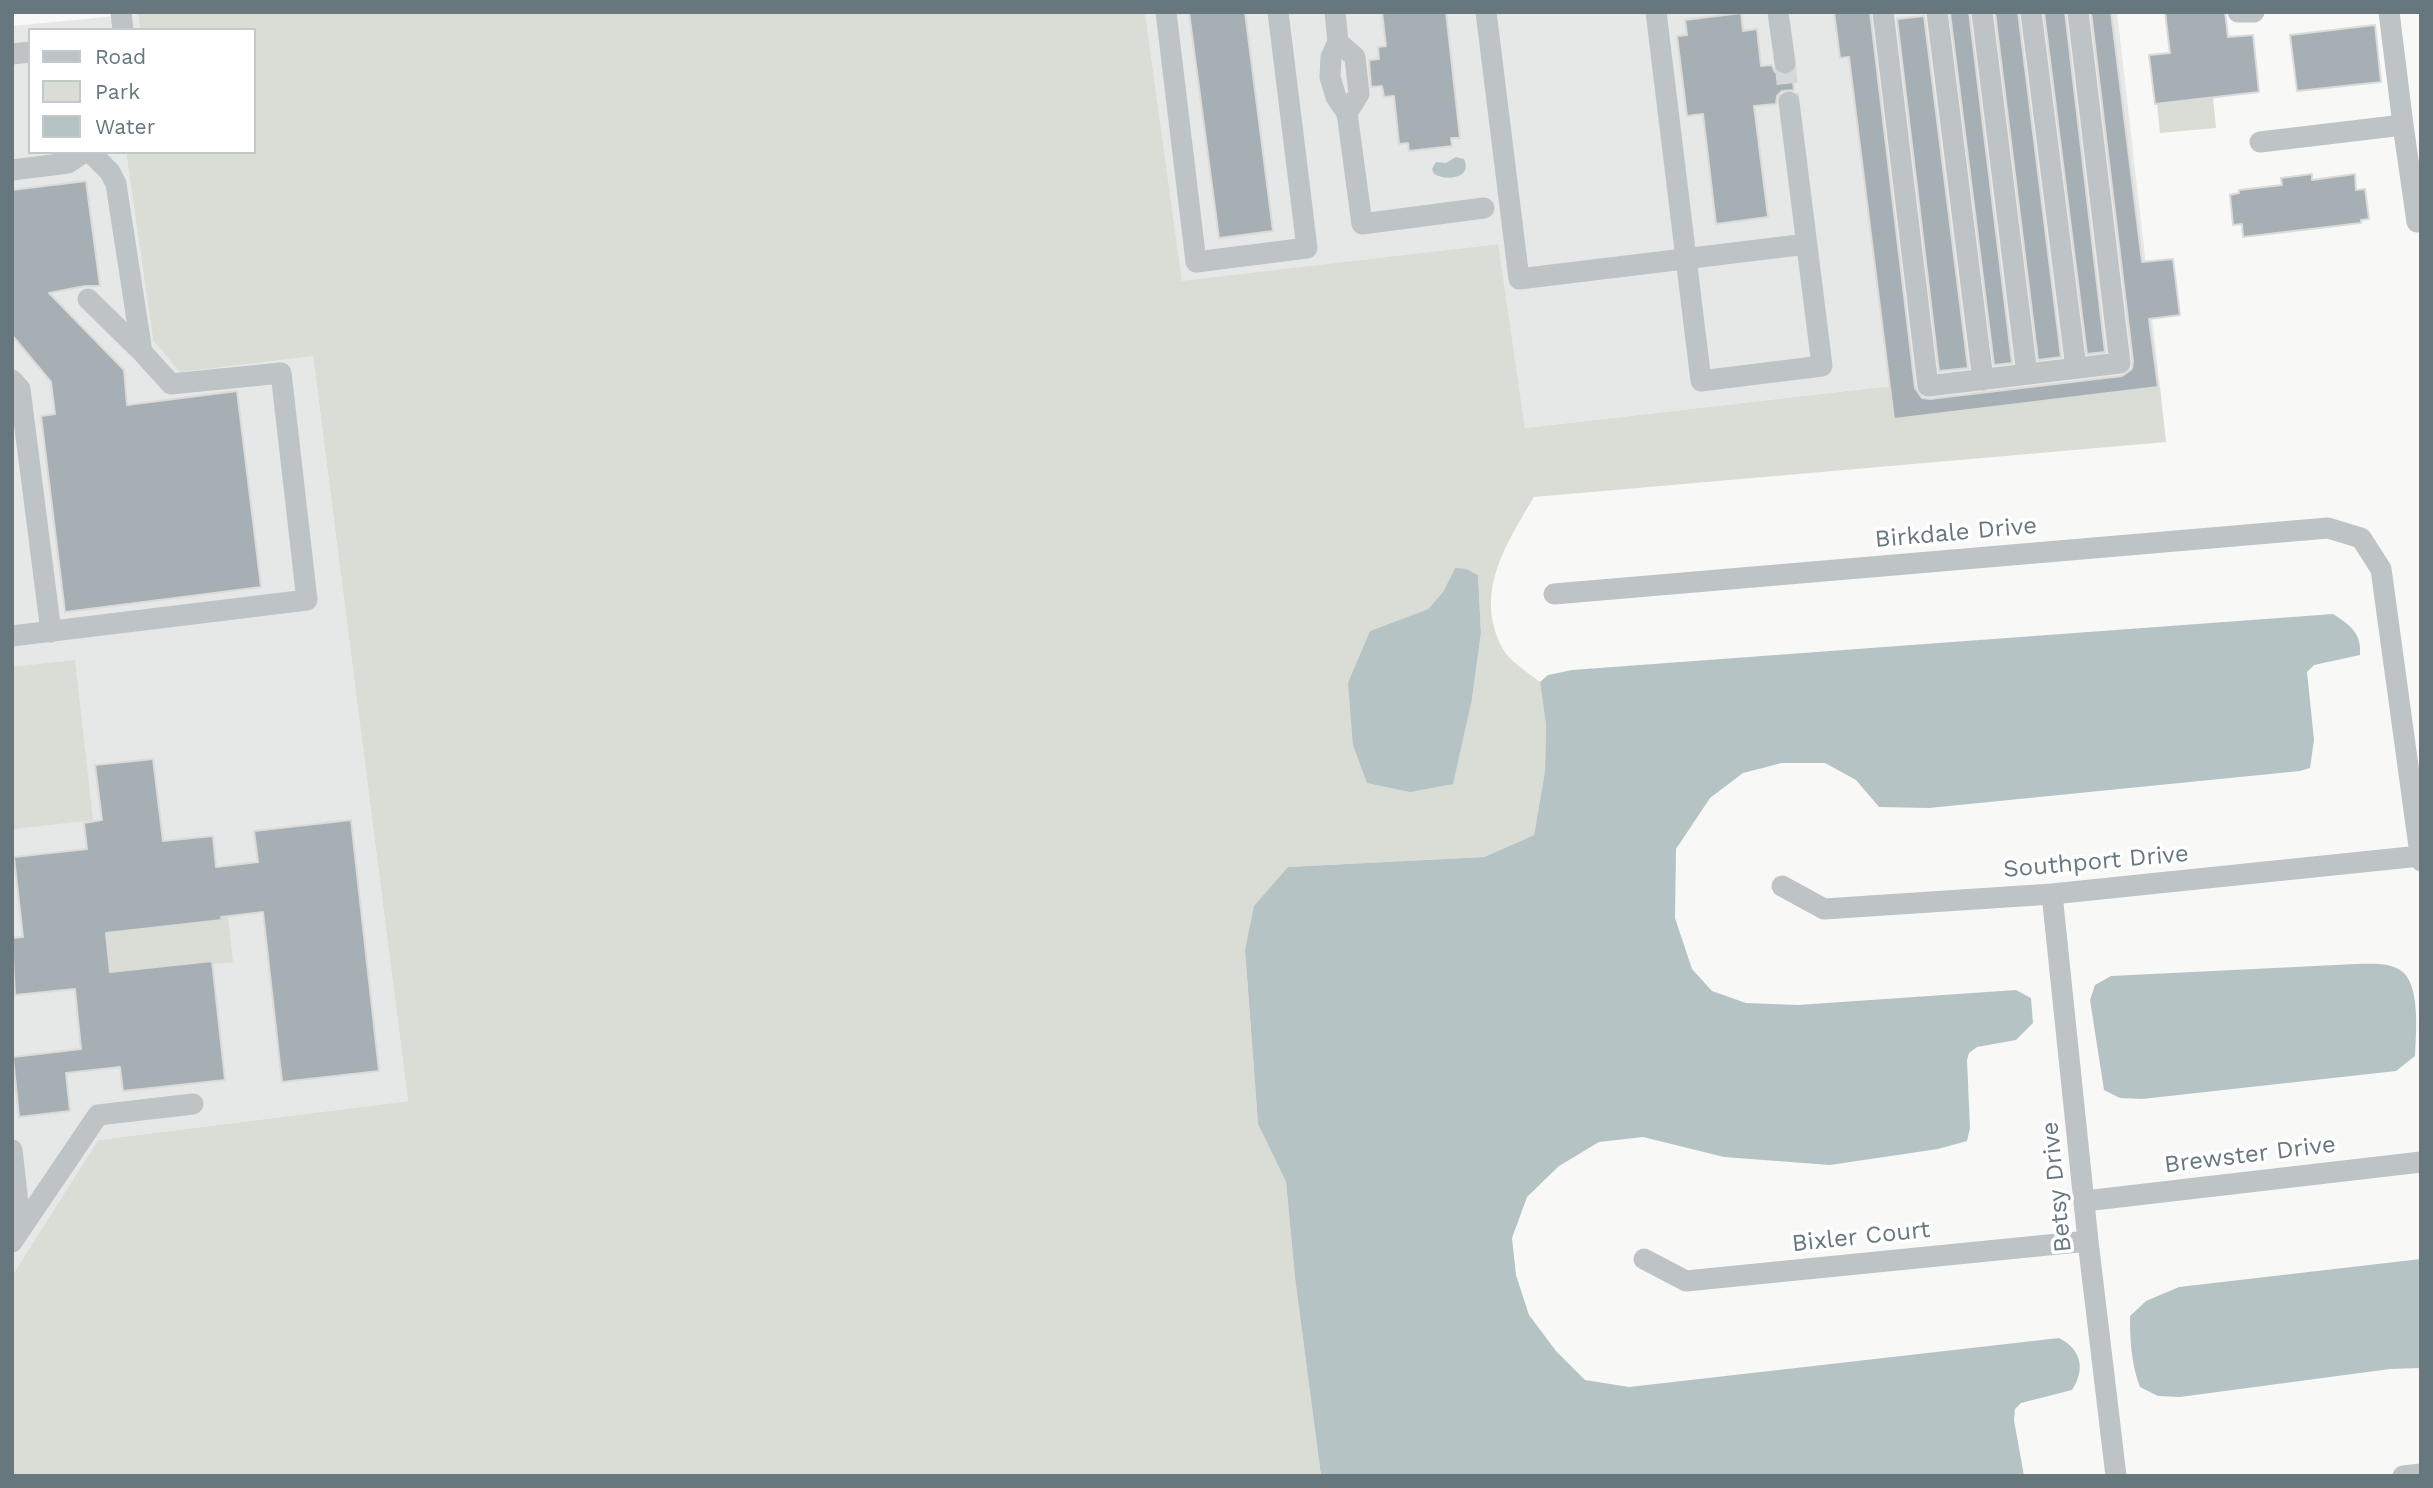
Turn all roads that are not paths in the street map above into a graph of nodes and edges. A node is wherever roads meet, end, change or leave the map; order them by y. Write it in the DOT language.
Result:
graph roads {
  1 [pos="1166,12"];
  2 [pos="1278,12"];
  3 [pos="1335,12"];
  4 [pos="1486,12"];
  5 [pos="1656,12"];
  6 [pos="1778,12"];
  7 [pos="1883,12"];
  8 [pos="1937,12"];
  9 [pos="1982,12"];
  10 [pos="2031,12"];
  11 [pos="2078,12"];
  12 [pos="2238,12"];
  13 [pos="2255,12"];
  14 [pos="2389,12"];
  15 [pos="1784,63"];
  16 [pos="1789,102"];
  17 [pos="2403,125"];
  18 [pos="2260,142"];
  19 [pos="81,154"];
  20 [pos="92,154"];
  21 [pos="12,170"];
  22 [pos="1485,208"];
  23 [pos="2417,222"];
  24 [pos="1807,244"];
  25 [pos="1686,259"];
  26 [pos="88,299"];
  27 [pos="142,352"];
  28 [pos="2076,368"];
  29 [pos="2027,374"];
  30 [pos="12,380"];
  31 [pos="1983,380"];
  32 [pos="1554,594"];
  33 [pos="51,632"];
  34 [pos="12,636"];
  35 [pos="2421,858"];
  36 [pos="1783,886"];
  37 [pos="2052,894"];
  38 [pos="193,1104"];
  39 [pos="12,1150"];
  40 [pos="2421,1162"];
  41 [pos="2085,1201"];
  42 [pos="16,1236"];
  43 [pos="2088,1241"];
  44 [pos="1644,1259"];
  45 [pos="2421,1474"];
  46 [pos="2116,1476"];
  47 [pos="2403,1476"];
  1 -- 2 [label="street"];
  3 -- 22 [label="street"];
  4 -- 25 [label="street"];
  5 -- 25 [label="street"];
  6 -- 15 [label="street"];
  7 -- 31 [label="street"];
  8 -- 31 [label="street"];
  9 -- 29 [label="street"];
  10 -- 28 [label="street"];
  11 -- 28 [label="street"];
  12 -- 13 [label="street"];
  14 -- 17 [label="street"];
  16 -- 24 [label="street"];
  17 -- 18 [label="street"];
  17 -- 23 [label="street"];
  19 -- 21 [label="street"];
  20 -- 27 [label="street"];
  24 -- 25 [label="street"];
  24 -- 25 [label="street"];
  26 -- 27 [label="street"];
  27 -- 33 [label="street"];
  28 -- 29 [label="street"];
  29 -- 31 [label="street"];
  30 -- 33 [label="street"];
  32 -- 35 [label="street, Birkdale Drive"];
  33 -- 34 [label="street"];
  35 -- 37 [label="street, Southport Drive"];
  36 -- 37 [label="street, Southport Drive"];
  37 -- 41 [label="street, Betsy Drive"];
  38 -- 42 [label="street"];
  39 -- 42 [label="street"];
  40 -- 41 [label="street, Brewster Drive"];
  41 -- 43 [label="street, Betsy Drive"];
  43 -- 44 [label="street, Bixler Court"];
  43 -- 46 [label="street, Betsy Drive"];
  45 -- 47 [label="street"];
}
